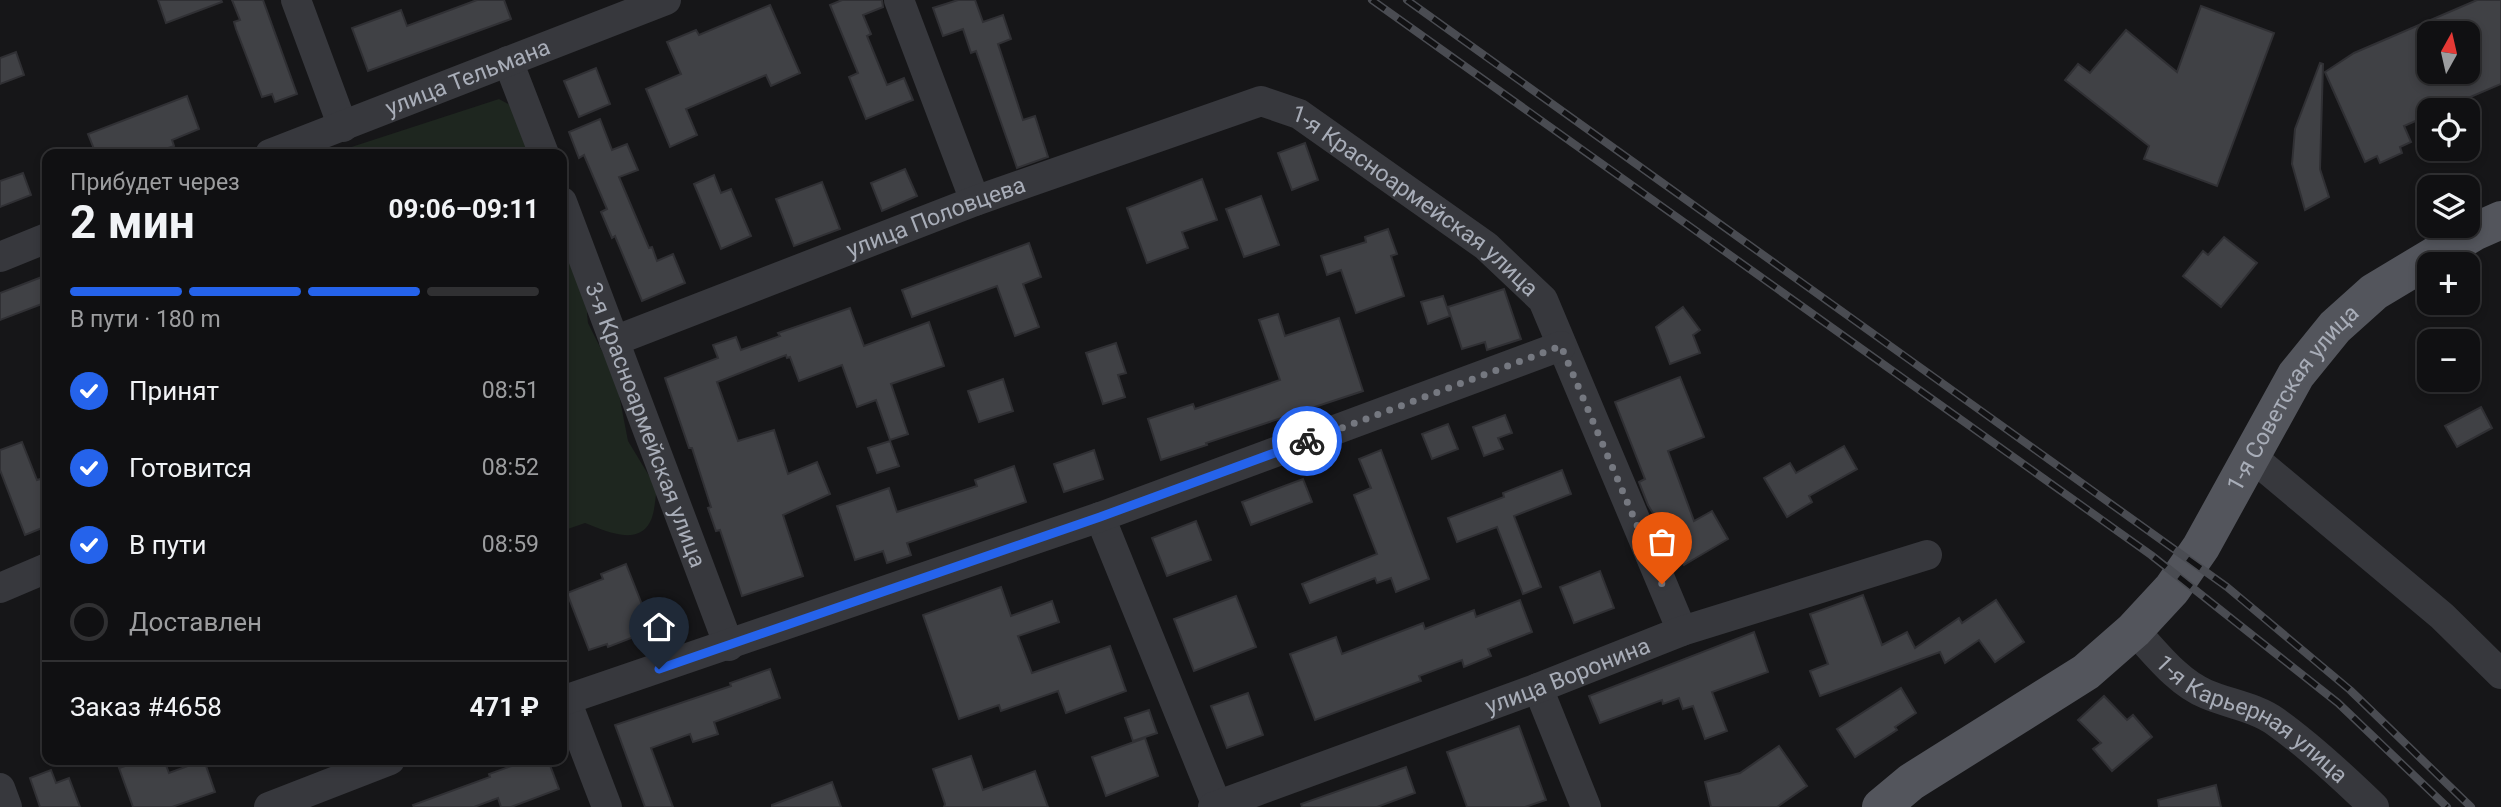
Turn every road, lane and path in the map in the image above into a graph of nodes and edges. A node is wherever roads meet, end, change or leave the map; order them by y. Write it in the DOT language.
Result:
graph roads {
  1 [pos="296,0"];
  2 [pos="666,0"];
  3 [pos="899,0"];
  4 [pos="508,61"];
  5 [pos="1261,100"];
  6 [pos="343,127"];
  7 [pos="284,149"];
  8 [pos="542,149"];
  9 [pos="975,201"];
  10 [pos="567,215"];
  11 [pos="2501,220"];
  12 [pos="42,241"];
  13 [pos="0,257"];
  14 [pos="614,341"];
  15 [pos="1561,346"];
  16 [pos="2251,456"];
  17 [pos="1100,517"];
  18 [pos="1927,555"];
  19 [pos="42,570"];
  20 [pos="0,588"];
  21 [pos="2134,630"];
  22 [pos="1682,631"];
  23 [pos="729,646"];
  24 [pos="2501,674"];
  25 [pos="1538,688"];
  26 [pos="567,700"];
  27 [pos="567,708"];
  28 [pos="377,765"];
  29 [pos="0,788"];
  30 [pos="1261,799"];
  31 [pos="1215,806"];
  32 [pos="7,807"];
  33 [pos="269,807"];
  34 [pos="607,807"];
  35 [pos="1586,807"];
  36 [pos="1881,807"];
  37 [pos="2374,807"];
  1 -- 6 [label="street"];
  2 -- 4 [label="street, улица Тельмана"];
  3 -- 9 [label="street"];
  4 -- 6 [label="street, улица Тельмана"];
  4 -- 8 [label="street"];
  5 -- 9 [label="street, улица Половцева"];
  5 -- 15 [label="street, 1-я Красноармейская улица"];
  6 -- 7 [label="street, улица Тельмана"];
  9 -- 14 [label="street, улица Половцева"];
  10 -- 14 [label="street, 3-я Красноармейская улица"];
  11 -- 16 [label="main road, 1-я Советская улица"];
  12 -- 13 [label="street"];
  14 -- 23 [label="street, 3-я Красноармейская улица"];
  15 -- 17 [label="street"];
  15 -- 22 [label="street, 1-я Красноармейская улица"];
  16 -- 21 [label="main road, 1-я Советская улица"];
  16 -- 24 [label="street"];
  17 -- 23 [label="street"];
  17 -- 31 [label="street"];
  18 -- 22 [label="street, улица Воронина"];
  19 -- 20 [label="street"];
  21 -- 36 [label="main road, 1-я Советская улица"];
  21 -- 37 [label="street, 1-я Карьерная улица"];
  22 -- 25 [label="street, улица Воронина"];
  23 -- 26 [label="street"];
  25 -- 30 [label="street, улица Воронина"];
  25 -- 35 [label="street"];
  27 -- 34 [label="street"];
  28 -- 33 [label="street"];
  29 -- 32 [label="street"];
  30 -- 31 [label="street, улица Воронина"];
}
